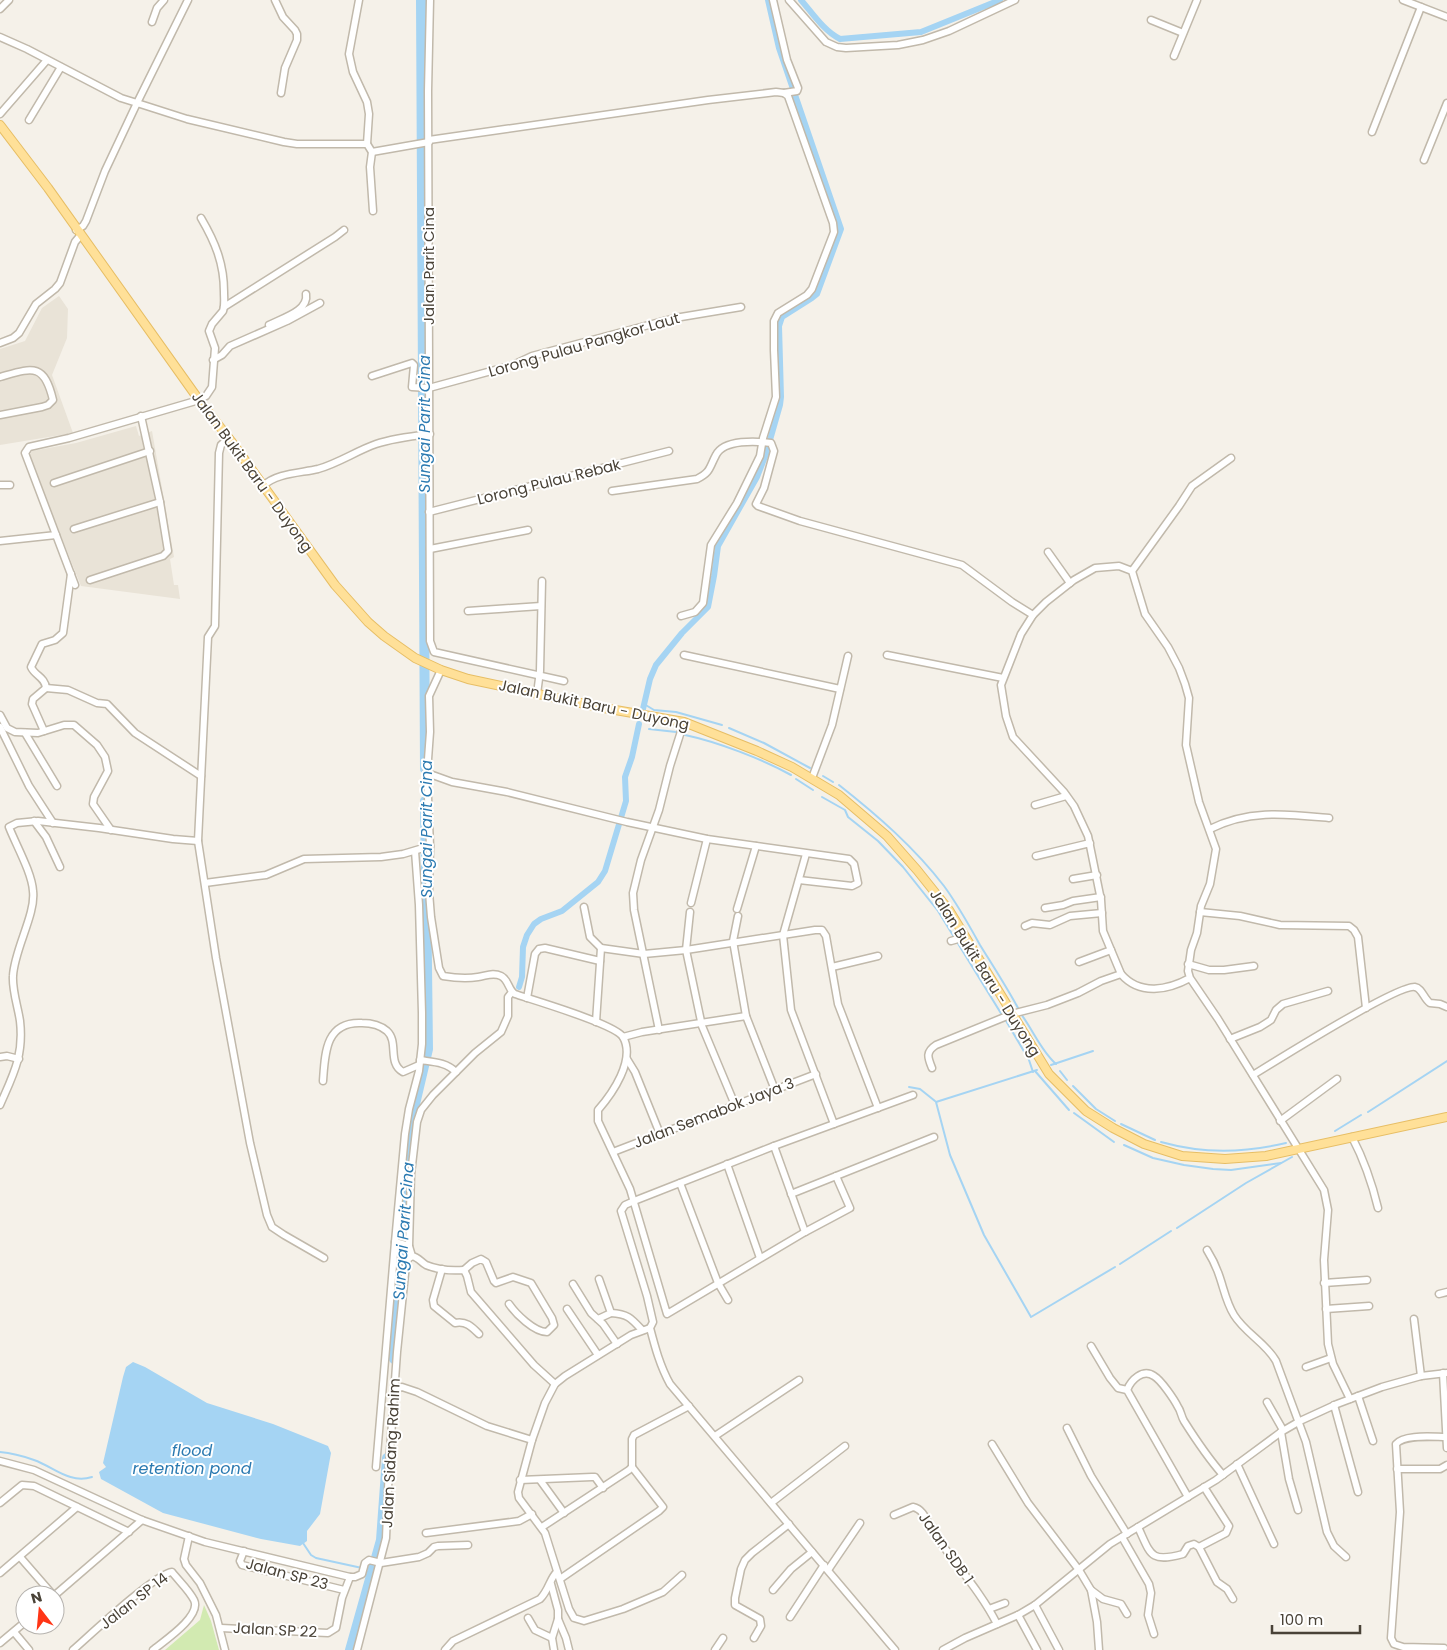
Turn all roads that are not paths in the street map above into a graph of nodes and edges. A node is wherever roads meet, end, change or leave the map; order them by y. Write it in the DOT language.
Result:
graph roads {
  1 [pos="9,0"];
  2 [pos="164,0"];
  3 [pos="188,0"];
  4 [pos="275,0"];
  5 [pos="359,0"];
  6 [pos="430,0"];
  7 [pos="773,0"];
  8 [pos="789,0"];
  9 [pos="1015,0"];
  10 [pos="1197,0"];
  11 [pos="1403,0"];
  12 [pos="1421,7"];
  13 [pos="0,9"];
  14 [pos="1447,17"];
  15 [pos="1151,20"];
  16 [pos="152,22"];
  17 [pos="1183,33"];
  18 [pos="0,37"];
  19 [pos="1174,56"];
  20 [pos="47,60"];
  21 [pos="61,67"];
  22 [pos="281,93"];
  23 [pos="786,93"];
  24 [pos="137,103"];
  25 [pos="1447,103"];
  26 [pos="0,114"];
  27 [pos="29,120"];
  28 [pos="0,125"];
  29 [pos="1372,132"];
  30 [pos="428,141"];
  31 [pos="368,144"];
  32 [pos="372,152"];
  33 [pos="1424,160"];
  34 [pos="373,211"];
  35 [pos="201,218"];
  36 [pos="344,230"];
  37 [pos="78,233"];
  38 [pos="306,294"];
  39 [pos="320,303"];
  40 [pos="224,307"];
  41 [pos="741,307"];
  42 [pos="0,343"];
  43 [pos="215,352"];
  44 [pos="213,360"];
  45 [pos="372,376"];
  46 [pos="0,377"];
  47 [pos="425,388"];
  48 [pos="198,400"];
  49 [pos="0,415"];
  50 [pos="142,416"];
  51 [pos="428,434"];
  52 [pos="229,438"];
  53 [pos="766,442"];
  54 [pos="150,451"];
  55 [pos="669,451"];
  56 [pos="1230,458"];
  57 [pos="54,483"];
  58 [pos="10,485"];
  59 [pos="0,486"];
  60 [pos="263,486"];
  61 [pos="612,491"];
  62 [pos="160,502"];
  63 [pos="429,512"];
  64 [pos="74,529"];
  65 [pos="528,530"];
  66 [pos="56,535"];
  67 [pos="0,541"];
  68 [pos="430,549"];
  69 [pos="1048,552"];
  70 [pos="1132,571"];
  71 [pos="71,572"];
  72 [pos="90,580"];
  73 [pos="542,581"];
  74 [pos="1070,583"];
  75 [pos="75,585"];
  76 [pos="542,606"];
  77 [pos="468,610"];
  78 [pos="1033,615"];
  79 [pos="681,616"];
  80 [pos="684,655"];
  81 [pos="848,656"];
  82 [pos="887,656"];
  83 [pos="438,669"];
  84 [pos="540,677"];
  85 [pos="1003,678"];
  86 [pos="564,681"];
  87 [pos="46,688"];
  88 [pos="840,689"];
  89 [pos="537,694"];
  90 [pos="0,715"];
  91 [pos="684,722"];
  92 [pos="1,726"];
  93 [pos="44,731"];
  94 [pos="26,733"];
  95 [pos="427,773"];
  96 [pos="201,776"];
  97 [pos="812,778"];
  98 [pos="57,786"];
  99 [pos="1066,796"];
  100 [pos="1035,805"];
  101 [pos="1329,818"];
  102 [pos="34,821"];
  103 [pos="53,823"];
  104 [pos="652,827"];
  105 [pos="1210,829"];
  106 [pos="111,830"];
  107 [pos="707,839"];
  108 [pos="198,841"];
  109 [pos="1090,843"];
  110 [pos="429,846"];
  111 [pos="756,846"];
  112 [pos="417,850"];
  113 [pos="806,854"];
  114 [pos="1036,856"];
  115 [pos="60,867"];
  116 [pos="1097,875"];
  117 [pos="1073,879"];
  118 [pos="799,880"];
  119 [pos="205,883"];
  120 [pos="1101,897"];
  121 [pos="691,903"];
  122 [pos="584,907"];
  123 [pos="1045,908"];
  124 [pos="690,912"];
  125 [pos="1200,912"];
  126 [pos="1102,914"];
  127 [pos="1025,926"];
  128 [pos="783,935"];
  129 [pos="733,942"];
  130 [pos="601,948"];
  131 [pos="686,950"];
  132 [pos="1111,950"];
  133 [pos="644,954"];
  134 [pos="878,956"];
  135 [pos="600,961"];
  136 [pos="1079,962"];
  137 [pos="1188,964"];
  138 [pos="1254,966"];
  139 [pos="832,967"];
  140 [pos="1121,974"];
  141 [pos="1190,978"];
  142 [pos="1328,990"];
  143 [pos="512,992"];
  144 [pos="527,998"];
  145 [pos="1447,1007"];
  146 [pos="1366,1008"];
  147 [pos="1012,1014"];
  148 [pos="746,1016"];
  149 [pos="596,1022"];
  150 [pos="701,1023"];
  151 [pos="659,1030"];
  152 [pos="623,1037"];
  153 [pos="1230,1039"];
  154 [pos="0,1057"];
  155 [pos="19,1059"];
  156 [pos="627,1059"];
  157 [pos="423,1062"];
  158 [pos="932,1068"];
  159 [pos="454,1070"];
  160 [pos="816,1074"];
  161 [pos="1252,1075"];
  162 [pos="1337,1079"];
  163 [pos="323,1081"];
  164 [pos="775,1090"];
  165 [pos="913,1095"];
  166 [pos="0,1105"];
  167 [pos="735,1106"];
  168 [pos="878,1108"];
  169 [pos="1447,1117"];
  170 [pos="1280,1121"];
  171 [pos="834,1124"];
  172 [pos="660,1134"];
  173 [pos="934,1137"];
  174 [pos="1352,1137"];
  175 [pos="774,1146"];
  176 [pos="1298,1149"];
  177 [pos="613,1152"];
  178 [pos="727,1164"];
  179 [pos="836,1176"];
  180 [pos="680,1183"];
  181 [pos="791,1194"];
  182 [pos="634,1201"];
  183 [pos="1378,1208"];
  184 [pos="805,1232"];
  185 [pos="396,1242"];
  186 [pos="1207,1250"];
  187 [pos="410,1251"];
  188 [pos="324,1258"];
  189 [pos="760,1258"];
  190 [pos="442,1269"];
  191 [pos="464,1270"];
  192 [pos="599,1279"];
  193 [pos="1367,1280"];
  194 [pos="718,1283"];
  195 [pos="1324,1283"];
  196 [pos="573,1284"];
  197 [pos="1447,1292"];
  198 [pos="1439,1294"];
  199 [pos="728,1300"];
  200 [pos="508,1304"];
  201 [pos="1369,1306"];
  202 [pos="567,1309"];
  203 [pos="1326,1310"];
  204 [pos="611,1313"];
  205 [pos="598,1320"];
  206 [pos="1414,1320"];
  207 [pos="650,1328"];
  208 [pos="642,1330"];
  209 [pos="479,1334"];
  210 [pos="617,1344"];
  211 [pos="1091,1346"];
  212 [pos="598,1355"];
  213 [pos="1331,1358"];
  214 [pos="1306,1367"];
  215 [pos="1445,1373"];
  216 [pos="1421,1376"];
  217 [pos="799,1380"];
  218 [pos="555,1384"];
  219 [pos="394,1390"];
  220 [pos="1127,1390"];
  221 [pos="1358,1396"];
  222 [pos="1350,1399"];
  223 [pos="1267,1402"];
  224 [pos="1334,1405"];
  225 [pos="689,1406"];
  226 [pos="1300,1421"];
  227 [pos="1067,1428"];
  228 [pos="1282,1431"];
  229 [pos="715,1436"];
  230 [pos="1446,1437"];
  231 [pos="532,1440"];
  232 [pos="1373,1441"];
  233 [pos="992,1444"];
  234 [pos="845,1446"];
  235 [pos="1447,1448"];
  236 [pos="0,1461"];
  237 [pos="1237,1464"];
  238 [pos="1447,1465"];
  239 [pos="376,1467"];
  240 [pos="632,1467"];
  241 [pos="1397,1469"];
  242 [pos="1223,1475"];
  243 [pos="520,1480"];
  244 [pos="540,1480"];
  245 [pos="1204,1487"];
  246 [pos="603,1488"];
  247 [pos="1358,1492"];
  248 [pos="1188,1497"];
  249 [pos="0,1503"];
  250 [pos="771,1503"];
  251 [pos="78,1507"];
  252 [pos="1298,1510"];
  253 [pos="532,1514"];
  254 [pos="564,1514"];
  255 [pos="894,1515"];
  256 [pos="142,1520"];
  257 [pos="860,1523"];
  258 [pos="789,1524"];
  259 [pos="542,1527"];
  260 [pos="1138,1527"];
  261 [pos="129,1532"];
  262 [pos="426,1533"];
  263 [pos="1125,1535"];
  264 [pos="189,1536"];
  265 [pos="468,1544"];
  266 [pos="1274,1544"];
  267 [pos="1199,1547"];
  268 [pos="244,1551"];
  269 [pos="812,1552"];
  270 [pos="20,1556"];
  271 [pos="1346,1557"];
  272 [pos="380,1562"];
  273 [pos="826,1568"];
  274 [pos="1079,1570"];
  275 [pos="0,1573"];
  276 [pos="559,1575"];
  277 [pos="682,1576"];
  278 [pos="350,1577"];
  279 [pos="551,1584"];
  280 [pos="45,1585"];
  281 [pos="65,1586"];
  282 [pos="344,1590"];
  283 [pos="773,1590"];
  284 [pos="1091,1590"];
  285 [pos="1233,1599"];
  286 [pos="1005,1603"];
  287 [pos="1035,1605"];
  288 [pos="989,1609"];
  289 [pos="1127,1614"];
  290 [pos="1018,1615"];
  291 [pos="790,1617"];
  292 [pos="528,1618"];
  293 [pos="558,1619"];
  294 [pos="997,1624"];
  295 [pos="221,1628"];
  296 [pos="14,1632"];
  297 [pos="1154,1634"];
  298 [pos="552,1638"];
  299 [pos="723,1638"];
  300 [pos="754,1638"];
  301 [pos="0,1643"];
  302 [pos="1444,1648"];
  303 [pos="29,1650"];
  304 [pos="73,1650"];
  305 [pos="153,1650"];
  306 [pos="226,1650"];
  307 [pos="357,1650"];
  308 [pos="446,1650"];
  309 [pos="554,1650"];
  310 [pos="569,1650"];
  311 [pos="715,1650"];
  312 [pos="895,1650"];
  313 [pos="942,1650"];
  314 [pos="1037,1650"];
  315 [pos="1059,1650"];
  316 [pos="1099,1650"];
  1 -- 13 [label="street"];
  2 -- 16 [label="street"];
  3 -- 24 [label="street"];
  4 -- 22 [label="street"];
  5 -- 31 [label="street"];
  6 -- 30 [label="street, Jalan Parit Cina"];
  7 -- 23 [label="street"];
  8 -- 9 [label="street"];
  10 -- 17 [label="street"];
  11 -- 12 [label="street"];
  12 -- 14 [label="street"];
  12 -- 29 [label="street"];
  15 -- 17 [label="street"];
  17 -- 19 [label="street"];
  18 -- 20 [label="street"];
  20 -- 21 [label="street"];
  20 -- 26 [label="street"];
  21 -- 24 [label="street"];
  21 -- 27 [label="street"];
  23 -- 30 [label="street"];
  23 -- 53 [label="street"];
  24 -- 31 [label="street"];
  24 -- 37 [label="street"];
  25 -- 33 [label="street"];
  28 -- 37 [label="main road, Jalan Bukit Baru - Duyong"];
  30 -- 32 [label="street"];
  30 -- 47 [label="street, Jalan Parit Cina"];
  31 -- 32 [label="street"];
  32 -- 34 [label="street"];
  35 -- 40 [label="street"];
  36 -- 40 [label="street"];
  37 -- 42 [label="street"];
  37 -- 48 [label="main road, Jalan Bukit Baru - Duyong"];
  38 -- 43 [label="street"];
  39 -- 44 [label="street"];
  40 -- 43 [label="street"];
  41 -- 47 [label="street, Lorong Pulau Pangkor Laut"];
  43 -- 44 [label="street"];
  44 -- 48 [label="street"];
  45 -- 47 [label="street"];
  46 -- 49 [label="street"];
  47 -- 51 [label="street, Jalan Parit Cina"];
  48 -- 50 [label="street"];
  48 -- 52 [label="main road, Jalan Bukit Baru - Duyong"];
  50 -- 54 [label="street"];
  50 -- 66 [label="street"];
  51 -- 60 [label="street"];
  51 -- 63 [label="street, Jalan Parit Cina"];
  52 -- 60 [label="main road, Jalan Bukit Baru - Duyong"];
  52 -- 96 [label="street"];
  53 -- 61 [label="street"];
  53 -- 78 [label="street"];
  53 -- 79 [label="street"];
  54 -- 57 [label="street"];
  54 -- 62 [label="street"];
  55 -- 63 [label="street, Lorong Pulau Rebak"];
  56 -- 70 [label="street"];
  58 -- 59 [label="street"];
  60 -- 83 [label="main road, Jalan Bukit Baru - Duyong"];
  62 -- 64 [label="street"];
  62 -- 72 [label="street"];
  63 -- 68 [label="street, Jalan Parit Cina"];
  65 -- 68 [label="street"];
  66 -- 67 [label="street"];
  66 -- 71 [label="street"];
  68 -- 84 [label="street, Jalan Parit Cina"];
  69 -- 74 [label="street"];
  70 -- 74 [label="street"];
  70 -- 105 [label="street"];
  71 -- 75 [label="street"];
  71 -- 87 [label="street"];
  73 -- 76 [label="street"];
  74 -- 78 [label="street"];
  76 -- 77 [label="street"];
  76 -- 84 [label="street"];
  78 -- 85 [label="street"];
  80 -- 88 [label="street"];
  81 -- 88 [label="street"];
  82 -- 85 [label="street"];
  83 -- 89 [label="main road, Jalan Bukit Baru - Duyong"];
  83 -- 95 [label="street"];
  84 -- 86 [label="street"];
  84 -- 89 [label="street"];
  85 -- 99 [label="street"];
  87 -- 93 [label="street"];
  87 -- 96 [label="street"];
  88 -- 97 [label="street"];
  89 -- 91 [label="main road, Jalan Bukit Baru - Duyong"];
  90 -- 92 [label="street"];
  91 -- 97 [label="main road, Jalan Bukit Baru - Duyong"];
  91 -- 104 [label="street"];
  92 -- 94 [label="street"];
  92 -- 103 [label="street"];
  93 -- 94 [label="street"];
  93 -- 106 [label="street"];
  94 -- 98 [label="street"];
  95 -- 104 [label="street"];
  95 -- 110 [label="street"];
  96 -- 108 [label="street"];
  97 -- 147 [label="main road, Jalan Bukit Baru - Duyong"];
  99 -- 100 [label="street"];
  99 -- 109 [label="street"];
  101 -- 105 [label="street"];
  102 -- 103 [label="street"];
  102 -- 115 [label="street"];
  102 -- 155 [label="street"];
  103 -- 106 [label="street"];
  104 -- 107 [label="street"];
  104 -- 133 [label="street"];
  105 -- 125 [label="street"];
  106 -- 108 [label="street"];
  107 -- 111 [label="street"];
  107 -- 121 [label="street"];
  108 -- 119 [label="street"];
  109 -- 114 [label="street"];
  109 -- 116 [label="street"];
  110 -- 112 [label="street"];
  110 -- 143 [label="street"];
  111 -- 113 [label="street"];
  111 -- 129 [label="street"];
  112 -- 119 [label="street"];
  112 -- 157 [label="street"];
  113 -- 118 [label="street"];
  113 -- 118 [label="street"];
  116 -- 117 [label="street"];
  116 -- 120 [label="street"];
  118 -- 128 [label="street"];
  119 -- 188 [label="street"];
  120 -- 123 [label="street"];
  120 -- 126 [label="street"];
  122 -- 130 [label="street"];
  124 -- 131 [label="street"];
  125 -- 137 [label="street"];
  125 -- 146 [label="street"];
  126 -- 127 [label="street"];
  126 -- 132 [label="street"];
  128 -- 129 [label="street"];
  128 -- 139 [label="street"];
  128 -- 160 [label="street"];
  129 -- 131 [label="street"];
  129 -- 148 [label="street"];
  130 -- 133 [label="street"];
  130 -- 135 [label="street"];
  131 -- 133 [label="street"];
  131 -- 150 [label="street"];
  132 -- 136 [label="street"];
  132 -- 140 [label="street"];
  133 -- 151 [label="street"];
  134 -- 139 [label="street"];
  135 -- 144 [label="street"];
  135 -- 149 [label="street"];
  137 -- 138 [label="street"];
  137 -- 141 [label="street"];
  139 -- 168 [label="street"];
  140 -- 141 [label="street"];
  140 -- 147 [label="street"];
  141 -- 153 [label="street"];
  142 -- 153 [label="street"];
  143 -- 144 [label="street"];
  143 -- 159 [label="street, Jalan Sidang Rahim"];
  144 -- 149 [label="street"];
  145 -- 146 [label="street"];
  146 -- 161 [label="street"];
  147 -- 158 [label="street"];
  147 -- 176 [label="main road, Jalan Bukit Baru - Duyong"];
  148 -- 150 [label="street"];
  148 -- 164 [label="street"];
  149 -- 152 [label="street"];
  150 -- 151 [label="street"];
  150 -- 167 [label="street"];
  151 -- 152 [label="street"];
  152 -- 156 [label="street"];
  153 -- 161 [label="street"];
  154 -- 155 [label="street"];
  155 -- 166 [label="street"];
  156 -- 172 [label="street"];
  156 -- 177 [label="street"];
  157 -- 159 [label="street"];
  157 -- 163 [label="street"];
  157 -- 185 [label="street"];
  159 -- 187 [label="street, Jalan Sidang Rahim"];
  160 -- 164 [label="street, Jalan Semabok Jaya 3"];
  160 -- 171 [label="street"];
  161 -- 170 [label="street"];
  162 -- 170 [label="street"];
  164 -- 167 [label="street, Jalan Semabok Jaya 3"];
  165 -- 168 [label="street"];
  167 -- 172 [label="street, Jalan Semabok Jaya 3"];
  168 -- 171 [label="street"];
  169 -- 174 [label="main road, Jalan Bukit Baru - Duyong"];
  170 -- 176 [label="street"];
  171 -- 175 [label="street"];
  172 -- 177 [label="street, Jalan Semabok Jaya 3"];
  173 -- 179 [label="street"];
  174 -- 176 [label="main road, Jalan Bukit Baru - Duyong"];
  174 -- 183 [label="street"];
  175 -- 178 [label="street"];
  175 -- 181 [label="street"];
  176 -- 195 [label="street"];
  177 -- 182 [label="street"];
  178 -- 180 [label="street"];
  178 -- 189 [label="street"];
  179 -- 181 [label="street"];
  179 -- 184 [label="street"];
  180 -- 182 [label="street"];
  180 -- 194 [label="street"];
  181 -- 184 [label="street"];
  182 -- 194 [label="street"];
  182 -- 207 [label="street"];
  184 -- 189 [label="street"];
  185 -- 187 [label="street"];
  185 -- 239 [label="street"];
  186 -- 226 [label="street"];
  187 -- 190 [label="street"];
  187 -- 219 [label="street, Jalan Sidang Rahim"];
  189 -- 194 [label="street"];
  190 -- 191 [label="street"];
  190 -- 209 [label="street"];
  191 -- 200 [label="street"];
  191 -- 218 [label="street"];
  192 -- 204 [label="street"];
  193 -- 195 [label="street"];
  194 -- 199 [label="street"];
  195 -- 203 [label="street"];
  196 -- 205 [label="street"];
  197 -- 198 [label="street"];
  201 -- 203 [label="street"];
  202 -- 212 [label="street"];
  203 -- 213 [label="street"];
  204 -- 205 [label="street"];
  204 -- 208 [label="street"];
  205 -- 210 [label="street"];
  206 -- 216 [label="street"];
  207 -- 208 [label="street"];
  207 -- 225 [label="street"];
  208 -- 210 [label="street"];
  210 -- 212 [label="street"];
  211 -- 220 [label="street"];
  212 -- 218 [label="street"];
  213 -- 214 [label="street"];
  213 -- 222 [label="street"];
  215 -- 216 [label="street"];
  215 -- 230 [label="street"];
  216 -- 221 [label="street"];
  217 -- 229 [label="street"];
  218 -- 231 [label="street"];
  219 -- 231 [label="street"];
  219 -- 272 [label="street, Jalan Sidang Rahim"];
  220 -- 242 [label="street"];
  220 -- 248 [label="street"];
  221 -- 222 [label="street"];
  221 -- 232 [label="street"];
  222 -- 224 [label="street"];
  223 -- 228 [label="street"];
  224 -- 226 [label="street"];
  224 -- 247 [label="street"];
  225 -- 229 [label="street"];
  225 -- 240 [label="street"];
  226 -- 228 [label="street"];
  226 -- 271 [label="street"];
  227 -- 263 [label="street"];
  228 -- 237 [label="street"];
  228 -- 252 [label="street"];
  229 -- 250 [label="street"];
  230 -- 235 [label="street"];
  230 -- 241 [label="street"];
  231 -- 243 [label="street"];
  233 -- 274 [label="street"];
  234 -- 250 [label="street"];
  236 -- 256 [label="street"];
  237 -- 242 [label="street"];
  237 -- 266 [label="street"];
  238 -- 241 [label="street"];
  240 -- 246 [label="street"];
  240 -- 276 [label="street"];
  241 -- 302 [label="street"];
  242 -- 245 [label="street"];
  243 -- 244 [label="street"];
  243 -- 253 [label="street"];
  244 -- 246 [label="street"];
  244 -- 254 [label="street"];
  245 -- 248 [label="street"];
  245 -- 267 [label="street"];
  246 -- 254 [label="street"];
  248 -- 260 [label="street"];
  249 -- 251 [label="street"];
  250 -- 258 [label="street"];
  251 -- 261 [label="street"];
  251 -- 270 [label="street"];
  253 -- 259 [label="street"];
  253 -- 262 [label="street"];
  254 -- 259 [label="street"];
  255 -- 288 [label="street, Jalan SDB 1"];
  256 -- 261 [label="street"];
  256 -- 264 [label="street"];
  257 -- 273 [label="street"];
  258 -- 269 [label="street"];
  258 -- 300 [label="street"];
  259 -- 276 [label="street"];
  260 -- 263 [label="street"];
  260 -- 267 [label="street"];
  261 -- 281 [label="street"];
  263 -- 274 [label="street"];
  263 -- 297 [label="street"];
  264 -- 268 [label="street"];
  264 -- 295 [label="street"];
  265 -- 272 [label="street"];
  267 -- 285 [label="street"];
  268 -- 278 [label="street"];
  268 -- 282 [label="street, Jalan SP 23"];
  269 -- 273 [label="street"];
  269 -- 283 [label="street"];
  270 -- 275 [label="street"];
  270 -- 280 [label="street"];
  272 -- 278 [label="street"];
  272 -- 307 [label="street, Jalan Sidang Rahim"];
  273 -- 291 [label="street"];
  273 -- 312 [label="street"];
  274 -- 284 [label="street"];
  274 -- 287 [label="street"];
  276 -- 277 [label="street"];
  276 -- 279 [label="street"];
  278 -- 282 [label="street, Jalan SP 22"];
  279 -- 293 [label="street"];
  279 -- 308 [label="street"];
  282 -- 295 [label="street, Jalan SP 22"];
  284 -- 289 [label="street"];
  284 -- 316 [label="street"];
  286 -- 288 [label="street"];
  287 -- 290 [label="street"];
  287 -- 315 [label="street"];
  288 -- 294 [label="street, Jalan SDB 1"];
  290 -- 294 [label="street"];
  290 -- 314 [label="street"];
  292 -- 298 [label="street"];
  293 -- 298 [label="street"];
  293 -- 310 [label="street"];
  294 -- 313 [label="street"];
  295 -- 306 [label="street"];
  296 -- 301 [label="street"];
  296 -- 303 [label="street"];
  298 -- 309 [label="street"];
  299 -- 311 [label="street"];
  304 -- 305 [label="street, Jalan SP 14"];
}
